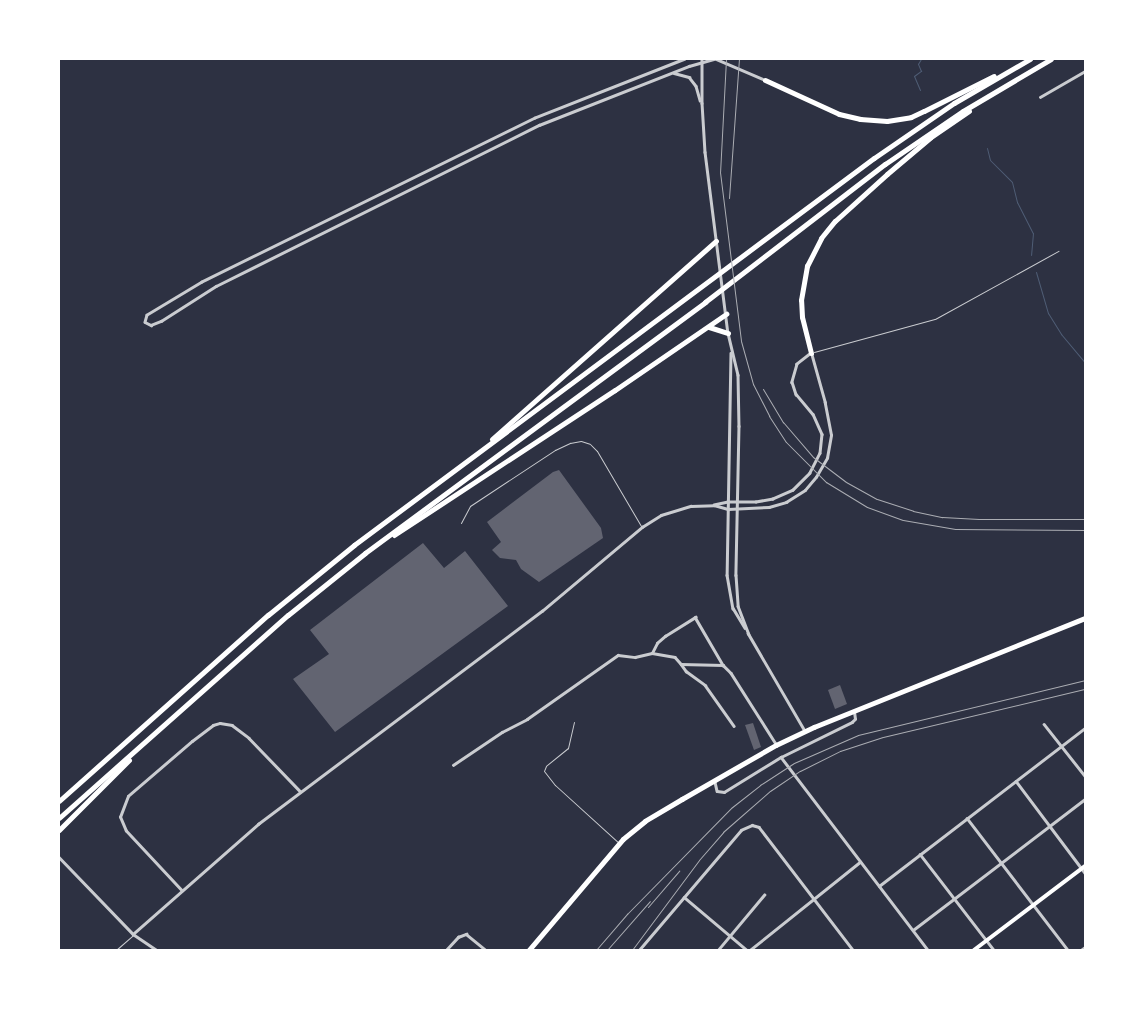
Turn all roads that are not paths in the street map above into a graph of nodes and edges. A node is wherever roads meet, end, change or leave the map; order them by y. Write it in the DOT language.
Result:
graph roads {
  1 [pos="685,59"];
  2 [pos="715,59"];
  3 [pos="1051,59"];
  4 [pos="702,60"];
  5 [pos="1029,60"];
  6 [pos="1036,67"];
  7 [pos="1085,71"];
  8 [pos="669,74"];
  9 [pos="765,80"];
  10 [pos="1040,97"];
  11 [pos="702,104"];
  12 [pos="716,241"];
  13 [pos="1058,251"];
  14 [pos="726,314"];
  15 [pos="709,328"];
  16 [pos="728,333"];
  17 [pos="731,348"];
  18 [pos="811,353"];
  19 [pos="471,457"];
  20 [pos="728,502"];
  21 [pos="737,502"];
  22 [pos="714,505"];
  23 [pos="728,509"];
  24 [pos="737,509"];
  25 [pos="461,523"];
  26 [pos="642,526"];
  27 [pos="365,553"];
  28 [pos="1085,618"];
  29 [pos="749,634"];
  30 [pos="652,653"];
  31 [pos="681,664"];
  32 [pos="723,665"];
  33 [pos="854,710"];
  34 [pos="167,722"];
  35 [pos="574,722"];
  36 [pos="1044,724"];
  37 [pos="734,726"];
  38 [pos="1085,728"];
  39 [pos="805,732"];
  40 [pos="776,745"];
  41 [pos="1061,746"];
  42 [pos="781,757"];
  43 [pos="453,765"];
  44 [pos="1085,776"];
  45 [pos="715,780"];
  46 [pos="1016,781"];
  47 [pos="300,792"];
  48 [pos="1085,799"];
  49 [pos="59,801"];
  50 [pos="59,818"];
  51 [pos="967,818"];
  52 [pos="1048,827"];
  53 [pos="59,830"];
  54 [pos="619,844"];
  55 [pos="920,854"];
  56 [pos="59,857"];
  57 [pos="860,862"];
  58 [pos="1002,862"];
  59 [pos="1084,867"];
  60 [pos="1085,873"];
  61 [pos="879,886"];
  62 [pos="182,891"];
  63 [pos="764,894"];
  64 [pos="684,897"];
  65 [pos="814,899"];
  66 [pos="955,899"];
  67 [pos="1034,905"];
  68 [pos="913,930"];
  69 [pos="133,934"];
  70 [pos="730,935"];
  71 [pos="987,941"];
  72 [pos="1085,947"];
  73 [pos="116,950"];
  74 [pos="157,950"];
  75 [pos="446,950"];
  76 [pos="486,950"];
  77 [pos="529,950"];
  78 [pos="639,950"];
  79 [pos="718,950"];
  80 [pos="749,950"];
  81 [pos="853,950"];
  82 [pos="928,950"];
  83 [pos="974,950"];
  84 [pos="994,950"];
  85 [pos="1068,950"];
  86 [pos="1081,950"];
  1 -- 8 [label="street"];
  2 -- 4 [label="street"];
  2 -- 9 [label="street"];
  3 -- 6 [label="highway"];
  4 -- 8 [label="street"];
  4 -- 11 [label="street"];
  5 -- 9 [label="highway"];
  5 -- 19 [label="highway"];
  6 -- 18 [label="highway"];
  6 -- 27 [label="highway"];
  7 -- 10 [label="street"];
  8 -- 11 [label="street"];
  11 -- 12 [label="street"];
  12 -- 14 [label="street"];
  12 -- 19 [label="highway"];
  13 -- 18 [label="lane"];
  14 -- 15 [label="highway"];
  14 -- 16 [label="street"];
  15 -- 16 [label="highway"];
  15 -- 27 [label="highway"];
  16 -- 17 [label="street"];
  17 -- 20 [label="street"];
  17 -- 21 [label="street"];
  18 -- 21 [label="street"];
  18 -- 24 [label="street"];
  19 -- 49 [label="highway"];
  20 -- 21 [label="street"];
  20 -- 22 [label="street"];
  20 -- 23 [label="street"];
  21 -- 24 [label="street"];
  22 -- 23 [label="street"];
  22 -- 26 [label="street"];
  23 -- 24 [label="street"];
  23 -- 29 [label="street"];
  24 -- 29 [label="street"];
  25 -- 26 [label="lane"];
  26 -- 47 [label="street"];
  27 -- 34 [label="highway"];
  28 -- 33 [label="main road"];
  29 -- 39 [label="street"];
  30 -- 31 [label="street"];
  30 -- 32 [label="street"];
  30 -- 43 [label="street"];
  31 -- 32 [label="street"];
  31 -- 37 [label="street"];
  32 -- 40 [label="street"];
  33 -- 39 [label="main road"];
  33 -- 42 [label="street"];
  34 -- 50 [label="highway"];
  34 -- 53 [label="highway"];
  35 -- 54 [label="lane"];
  36 -- 41 [label="street"];
  38 -- 41 [label="street"];
  39 -- 40 [label="main road"];
  40 -- 45 [label="main road"];
  41 -- 44 [label="street"];
  41 -- 46 [label="street"];
  42 -- 45 [label="street"];
  42 -- 57 [label="street"];
  45 -- 54 [label="main road"];
  46 -- 51 [label="street"];
  46 -- 52 [label="street"];
  47 -- 62 [label="street"];
  47 -- 62 [label="street"];
  48 -- 52 [label="street"];
  51 -- 55 [label="street"];
  51 -- 58 [label="street"];
  52 -- 58 [label="street"];
  52 -- 59 [label="street"];
  54 -- 77 [label="main road"];
  55 -- 61 [label="street"];
  55 -- 66 [label="street"];
  56 -- 69 [label="street"];
  57 -- 61 [label="street"];
  57 -- 65 [label="street"];
  58 -- 66 [label="street"];
  58 -- 67 [label="street"];
  59 -- 60 [label="street"];
  59 -- 67 [label="main road"];
  61 -- 68 [label="street"];
  62 -- 69 [label="street"];
  63 -- 70 [label="street"];
  64 -- 65 [label="street"];
  64 -- 70 [label="street"];
  64 -- 78 [label="street"];
  65 -- 80 [label="street"];
  65 -- 81 [label="street"];
  66 -- 68 [label="street"];
  66 -- 71 [label="street"];
  67 -- 71 [label="main road"];
  67 -- 85 [label="street"];
  68 -- 82 [label="street"];
  69 -- 73 [label="lane"];
  69 -- 74 [label="street"];
  70 -- 79 [label="street"];
  70 -- 80 [label="street"];
  71 -- 83 [label="main road"];
  71 -- 84 [label="street"];
  72 -- 86 [label="street"];
  75 -- 76 [label="street"];
}
